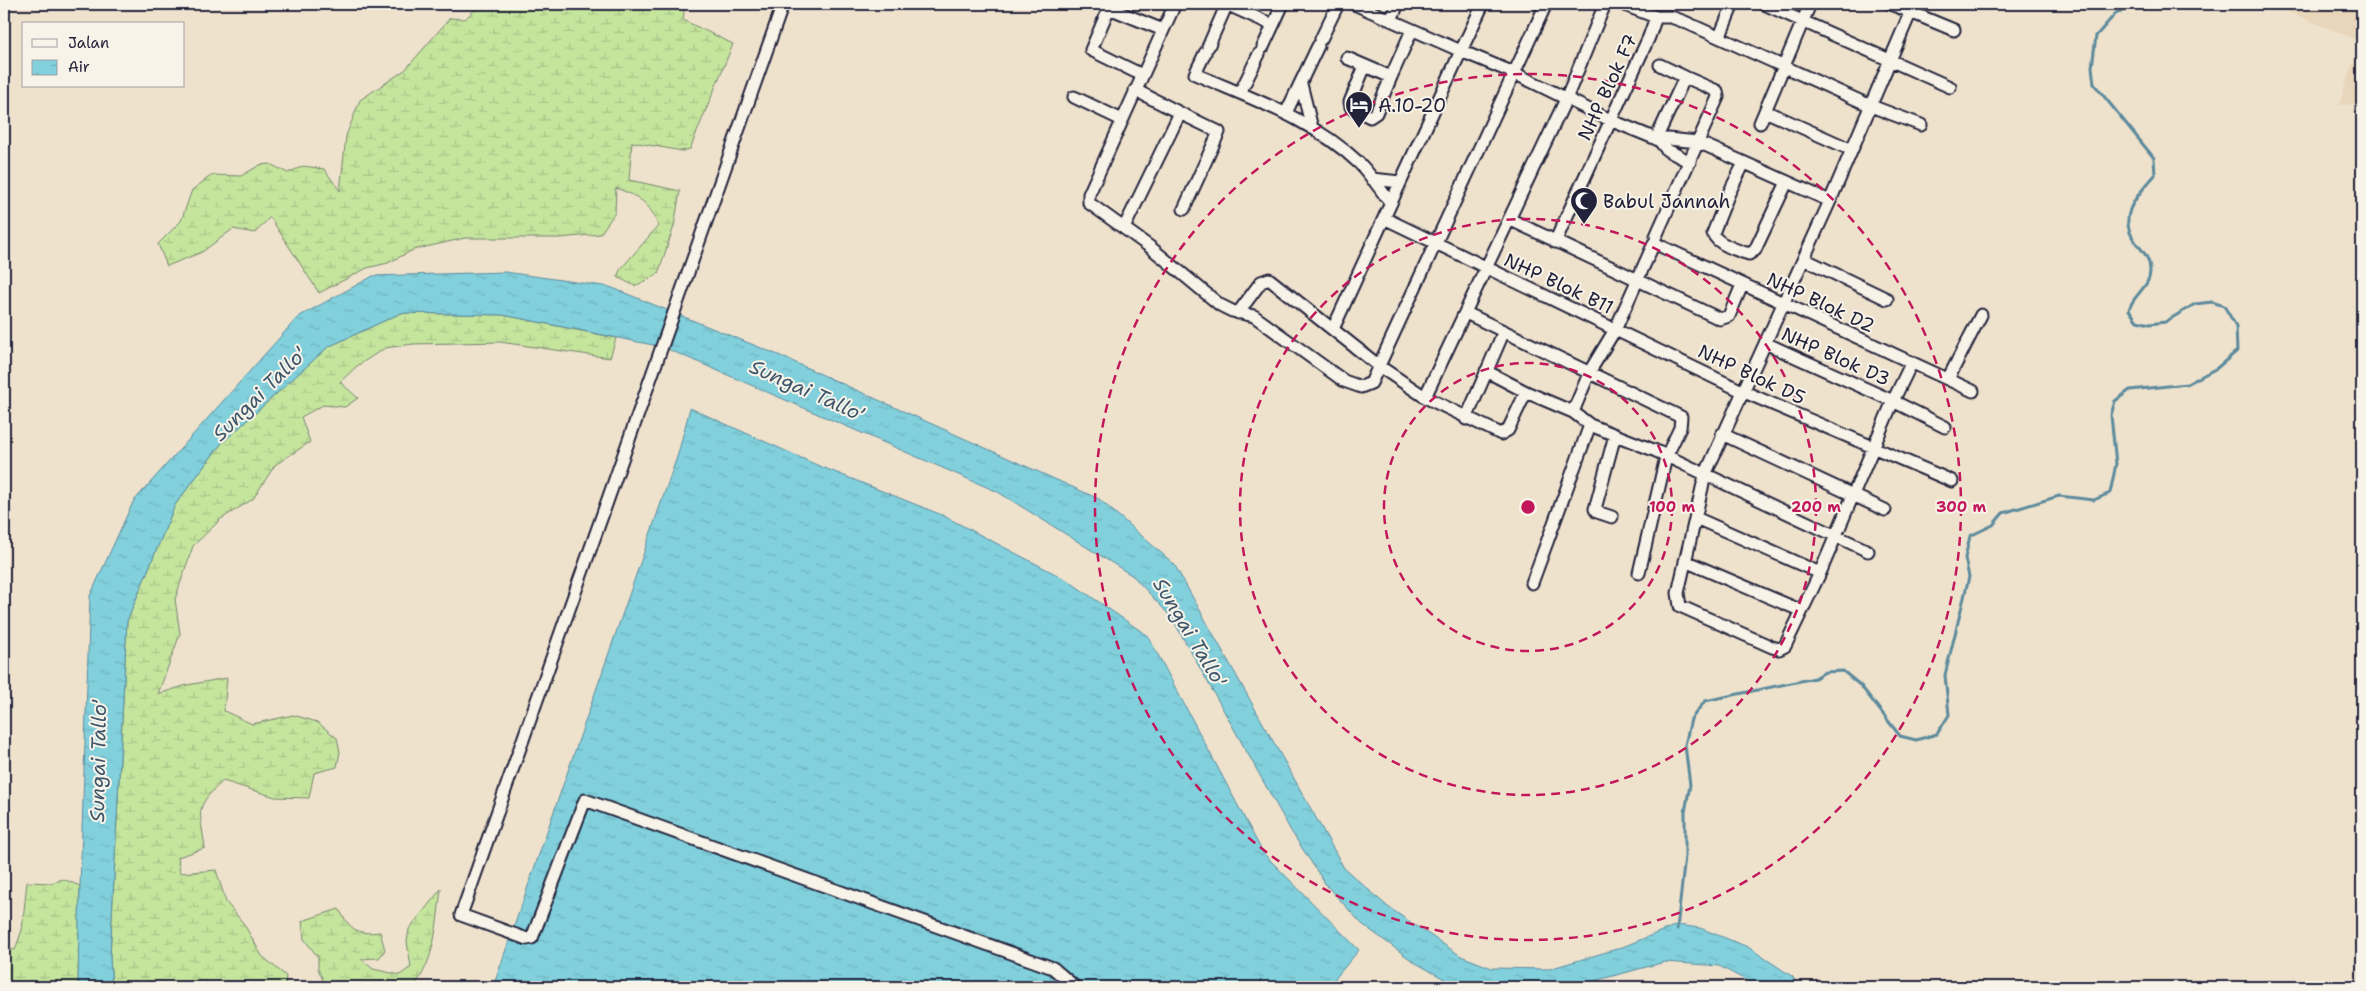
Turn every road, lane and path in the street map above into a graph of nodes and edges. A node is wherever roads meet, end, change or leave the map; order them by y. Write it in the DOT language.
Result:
graph roads {
  1 [pos="783,4"];
  2 [pos="1175,4"];
  3 [pos="1226,4"];
  4 [pos="1283,4"];
  5 [pos="1338,4"];
  6 [pos="1354,4"];
  7 [pos="1398,4"];
  8 [pos="1483,4"];
  9 [pos="1546,4"];
  10 [pos="1605,4"];
  11 [pos="1622,4"];
  12 [pos="1733,4"];
  13 [pos="1764,4"];
  14 [pos="1810,4"];
  15 [pos="1891,4"];
  16 [pos="1912,8"];
  17 [pos="1656,17"];
  18 [pos="1391,20"];
  19 [pos="1803,21"];
  20 [pos="1273,25"];
  21 [pos="1163,30"];
  22 [pos="1412,30"];
  23 [pos="1954,30"];
  24 [pos="1720,36"];
  25 [pos="1461,51"];
  26 [pos="1347,58"];
  27 [pos="1890,61"];
  28 [pos="1660,65"];
  29 [pos="1365,66"];
  30 [pos="1784,66"];
  31 [pos="1514,73"];
  32 [pos="1142,75"];
  33 [pos="1391,77"];
  34 [pos="1685,77"];
  35 [pos="1301,84"];
  36 [pos="1950,87"];
  37 [pos="1135,90"];
  38 [pos="1240,93"];
  39 [pos="1074,97"];
  40 [pos="1566,99"];
  41 [pos="1871,106"];
  42 [pos="1765,112"];
  43 [pos="1180,113"];
  44 [pos="1286,113"];
  45 [pos="1122,120"];
  46 [pos="1610,120"];
  47 [pos="1760,123"];
  48 [pos="1922,125"];
  49 [pos="1312,128"];
  50 [pos="1657,140"];
  51 [pos="1698,142"];
  52 [pos="1852,150"];
  53 [pos="1690,162"];
  54 [pos="1744,163"];
  55 [pos="1372,179"];
  56 [pos="1400,182"];
  57 [pos="1787,182"];
  58 [pos="1830,201"];
  59 [pos="1390,202"];
  60 [pos="1184,208"];
  61 [pos="1384,218"];
  62 [pos="1509,219"];
  63 [pos="1124,228"];
  64 [pos="1655,240"];
  65 [pos="1555,242"];
  66 [pos="1435,244"];
  67 [pos="1804,259"];
  68 [pos="1486,268"];
  69 [pos="1636,280"];
  70 [pos="1742,285"];
  71 [pos="1887,298"];
  72 [pos="1783,304"];
  73 [pos="1238,313"];
  74 [pos="1466,313"];
  75 [pos="1981,315"];
  76 [pos="1616,328"];
  77 [pos="1333,330"];
  78 [pos="1504,331"];
  79 [pos="1765,343"];
  80 [pos="1911,364"];
  81 [pos="1379,366"];
  82 [pos="1486,371"];
  83 [pos="1590,371"];
  84 [pos="1948,379"];
  85 [pos="1742,391"];
  86 [pos="1972,391"];
  87 [pos="1526,392"];
  88 [pos="1422,395"];
  89 [pos="1893,401"];
  90 [pos="1572,412"];
  91 [pos="1466,419"];
  92 [pos="1590,426"];
  93 [pos="1945,427"];
  94 [pos="1722,434"];
  95 [pos="1616,435"];
  96 [pos="1874,447"];
  97 [pos="1666,457"];
  98 [pos="1705,475"];
  99 [pos="1952,481"];
  100 [pos="1853,496"];
  101 [pos="1885,510"];
  102 [pos="1612,517"];
  103 [pos="1696,518"];
  104 [pos="1837,535"];
  105 [pos="1868,551"];
  106 [pos="1686,560"];
  107 [pos="1640,573"];
  108 [pos="1820,574"];
  109 [pos="1532,583"];
  110 [pos="1802,611"];
  111 [pos="1075,987"];
  1 -- 111 [label="street"];
  2 -- 21 [label="street"];
  3 -- 20 [label="street"];
  3 -- 38 [label="street"];
  4 -- 20 [label="street"];
  5 -- 35 [label="street"];
  6 -- 18 [label="street"];
  7 -- 18 [label="street"];
  8 -- 25 [label="street"];
  9 -- 31 [label="street"];
  10 -- 40 [label="street"];
  11 -- 17 [label="street"];
  12 -- 24 [label="street"];
  13 -- 19 [label="street"];
  14 -- 19 [label="street"];
  15 -- 16 [label="street"];
  16 -- 23 [label="street"];
  16 -- 27 [label="street"];
  17 -- 24 [label="street, NHP Blok F7"];
  17 -- 46 [label="street, NHP Blok F7"];
  18 -- 22 [label="street"];
  19 -- 27 [label="street"];
  19 -- 30 [label="street"];
  20 -- 38 [label="street"];
  21 -- 32 [label="street"];
  21 -- 32 [label="street"];
  22 -- 25 [label="street"];
  22 -- 33 [label="street"];
  24 -- 30 [label="street, NHP Blok F7"];
  25 -- 31 [label="street"];
  25 -- 56 [label="street"];
  26 -- 29 [label="street"];
  27 -- 36 [label="street"];
  27 -- 41 [label="street"];
  28 -- 34 [label="street"];
  29 -- 33 [label="street"];
  29 -- 33 [label="street"];
  30 -- 41 [label="street, NHP Blok F7"];
  30 -- 42 [label="street"];
  31 -- 40 [label="street"];
  31 -- 66 [label="street"];
  32 -- 37 [label="street"];
  34 -- 50 [label="street"];
  34 -- 51 [label="street"];
  35 -- 44 [label="street"];
  35 -- 49 [label="street"];
  37 -- 43 [label="street"];
  37 -- 45 [label="street"];
  38 -- 44 [label="street"];
  39 -- 45 [label="street"];
  40 -- 46 [label="street"];
  40 -- 62 [label="street"];
  41 -- 48 [label="street, NHP Blok F7"];
  41 -- 52 [label="street"];
  42 -- 47 [label="street"];
  42 -- 52 [label="street"];
  43 -- 60 [label="street"];
  43 -- 63 [label="street"];
  44 -- 49 [label="street"];
  45 -- 63 [label="street"];
  46 -- 50 [label="street"];
  46 -- 65 [label="street, NHP Blok F7"];
  49 -- 55 [label="street"];
  50 -- 51 [label="street"];
  50 -- 53 [label="street"];
  51 -- 53 [label="street"];
  51 -- 54 [label="street"];
  52 -- 58 [label="street"];
  53 -- 64 [label="street"];
  54 -- 57 [label="street"];
  54 -- 57 [label="street"];
  55 -- 56 [label="street"];
  55 -- 59 [label="street"];
  56 -- 59 [label="street"];
  57 -- 58 [label="street"];
  58 -- 67 [label="street"];
  59 -- 61 [label="street"];
  61 -- 66 [label="street, NHP Blok B11"];
  61 -- 77 [label="street"];
  62 -- 65 [label="street"];
  62 -- 68 [label="street"];
  63 -- 73 [label="street"];
  64 -- 69 [label="street"];
  64 -- 70 [label="street, NHP Blok D2"];
  65 -- 69 [label="street"];
  66 -- 68 [label="street, NHP Blok B11"];
  66 -- 81 [label="street"];
  67 -- 71 [label="street"];
  67 -- 72 [label="street"];
  68 -- 74 [label="street"];
  68 -- 76 [label="street, NHP Blok B11"];
  69 -- 70 [label="street"];
  69 -- 76 [label="street"];
  70 -- 72 [label="street, NHP Blok D2"];
  72 -- 79 [label="street"];
  72 -- 80 [label="street, NHP Blok D2"];
  73 -- 77 [label="street"];
  73 -- 81 [label="street"];
  74 -- 78 [label="street"];
  74 -- 88 [label="street"];
  75 -- 84 [label="street"];
  76 -- 83 [label="street"];
  76 -- 85 [label="street, NHP Blok D5"];
  77 -- 81 [label="street"];
  78 -- 82 [label="street"];
  78 -- 83 [label="street"];
  79 -- 85 [label="street"];
  79 -- 89 [label="street, NHP Blok D3"];
  80 -- 84 [label="street, NHP Blok D2"];
  80 -- 89 [label="street"];
  81 -- 88 [label="street"];
  82 -- 87 [label="street"];
  82 -- 91 [label="street"];
  83 -- 90 [label="street"];
  83 -- 97 [label="street"];
  84 -- 86 [label="street, NHP Blok D2"];
  85 -- 94 [label="street"];
  85 -- 96 [label="street, NHP Blok D5"];
  87 -- 90 [label="street"];
  87 -- 91 [label="street"];
  88 -- 91 [label="street"];
  89 -- 93 [label="street, NHP Blok D3"];
  89 -- 96 [label="street"];
  90 -- 92 [label="street"];
  92 -- 95 [label="street"];
  92 -- 109 [label="street"];
  94 -- 98 [label="street"];
  94 -- 100 [label="street"];
  95 -- 97 [label="street"];
  95 -- 102 [label="street"];
  96 -- 99 [label="street, NHP Blok D5"];
  96 -- 100 [label="street"];
  97 -- 98 [label="street"];
  97 -- 107 [label="street"];
  98 -- 103 [label="street"];
  98 -- 104 [label="street"];
  100 -- 101 [label="street"];
  100 -- 104 [label="street"];
  103 -- 106 [label="street"];
  103 -- 108 [label="street"];
  104 -- 105 [label="street"];
  104 -- 108 [label="street"];
  106 -- 110 [label="street"];
  106 -- 110 [label="street"];
  108 -- 110 [label="street"];
}
